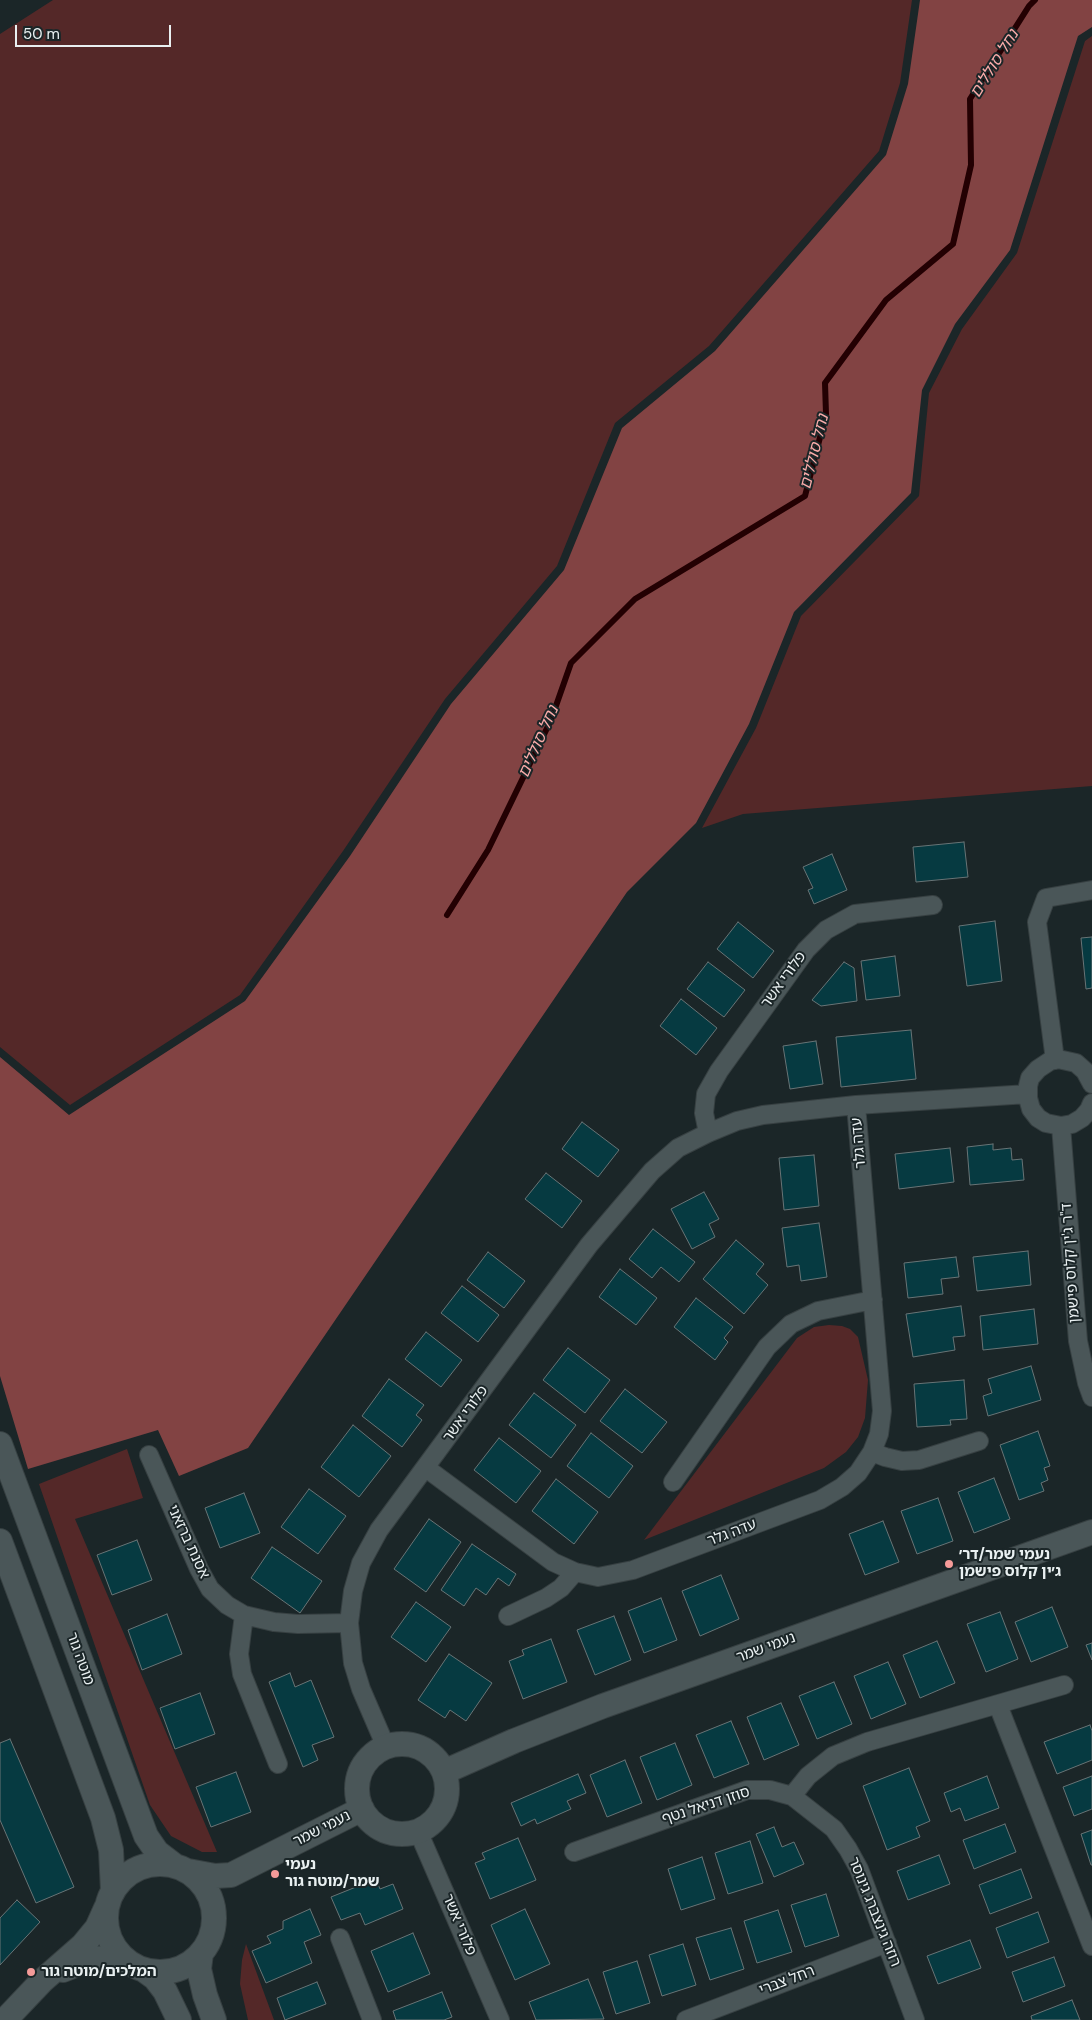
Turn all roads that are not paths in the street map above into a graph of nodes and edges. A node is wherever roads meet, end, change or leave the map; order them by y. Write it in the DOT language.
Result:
graph roads {
  1 [pos="1092,890"];
  2 [pos="933,905"];
  3 [pos="1055,1060"];
  4 [pos="1092,1084"];
  5 [pos="1028,1094"];
  6 [pos="1092,1103"];
  7 [pos="856,1105"];
  8 [pos="1061,1126"];
  9 [pos="708,1133"];
  10 [pos="873,1300"];
  11 [pos="1092,1398"];
  12 [pos="979,1441"];
  13 [pos="0,1444"];
  14 [pos="872,1452"];
  15 [pos="149,1455"];
  16 [pos="426,1468"];
  17 [pos="673,1482"];
  18 [pos="1092,1532"];
  19 [pos="0,1541"];
  20 [pos="575,1572"];
  21 [pos="244,1615"];
  22 [pos="508,1616"];
  23 [pos="349,1623"];
  24 [pos="1064,1685"];
  25 [pos="998,1705"];
  26 [pos="386,1747"];
  27 [pos="278,1764"];
  28 [pos="444,1772"];
  29 [pos="792,1796"];
  30 [pos="362,1809"];
  31 [pos="418,1831"];
  32 [pos="574,1852"];
  33 [pos="256,1863"];
  34 [pos="181,1868"];
  35 [pos="109,1900"];
  36 [pos="214,1920"];
  37 [pos="340,1938"];
  38 [pos="887,1943"];
  39 [pos="1092,1946"];
  40 [pos="201,1953"];
  41 [pos="137,1967"];
  42 [pos="42,1982"];
  43 [pos="712,2015"];
  44 [pos="495,2018"];
  45 [pos="5,2020"];
  46 [pos="179,2020"];
  47 [pos="214,2020"];
  48 [pos="372,2020"];
  49 [pos="686,2020"];
  50 [pos="915,2020"];
  1 -- 3 [label="street"];
  2 -- 9 [label="street, פלורי אשר"];
  3 -- 4 [label="street"];
  3 -- 5 [label="street"];
  5 -- 7 [label="street, פלורי אשר"];
  5 -- 8 [label="street"];
  6 -- 8 [label="street"];
  7 -- 9 [label="street, פלורי אשר"];
  7 -- 10 [label="street, עדה גלר"];
  8 -- 11 [label="street, ד\"ר ג'ין קלוס פישמן"];
  9 -- 16 [label="street, פלורי אשר"];
  10 -- 14 [label="street, עדה גלר"];
  10 -- 17 [label="street"];
  12 -- 14 [label="street"];
  13 -- 34 [label="street, מוטה גור"];
  14 -- 20 [label="street, עדה גלר"];
  15 -- 21 [label="street, אסנת ברזאני"];
  16 -- 20 [label="street, עדה גלר"];
  16 -- 23 [label="street, פלורי אשר"];
  18 -- 28 [label="street, נעמי שמר"];
  19 -- 35 [label="street"];
  20 -- 22 [label="street"];
  21 -- 23 [label="street, אסנת ברזאני"];
  21 -- 27 [label="street"];
  23 -- 26 [label="street, פלורי אשר"];
  24 -- 25 [label="street"];
  25 -- 29 [label="street"];
  25 -- 39 [label="street"];
  26 -- 28 [label="street"];
  26 -- 30 [label="street"];
  28 -- 31 [label="street"];
  29 -- 32 [label="street, סוזן דניאל נטף"];
  29 -- 38 [label="street, רוזה גינצברג גינוסר"];
  30 -- 31 [label="street"];
  30 -- 33 [label="street, נעמי שמר"];
  31 -- 44 [label="street, פלורי אשר"];
  33 -- 34 [label="street, נעמי שמר"];
  33 -- 36 [label="street, נעמי שמר"];
  34 -- 35 [label="street"];
  34 -- 36 [label="street"];
  35 -- 41 [label="street"];
  35 -- 42 [label="street"];
  36 -- 40 [label="street"];
  37 -- 48 [label="street"];
  38 -- 43 [label="street, רחל צברי"];
  38 -- 50 [label="street, רוזה גינצברג גינוסר"];
  40 -- 41 [label="street"];
  40 -- 47 [label="street"];
  41 -- 42 [label="street"];
  41 -- 46 [label="street"];
  42 -- 45 [label="street"];
  43 -- 49 [label="street, רחל צברי"];
}
